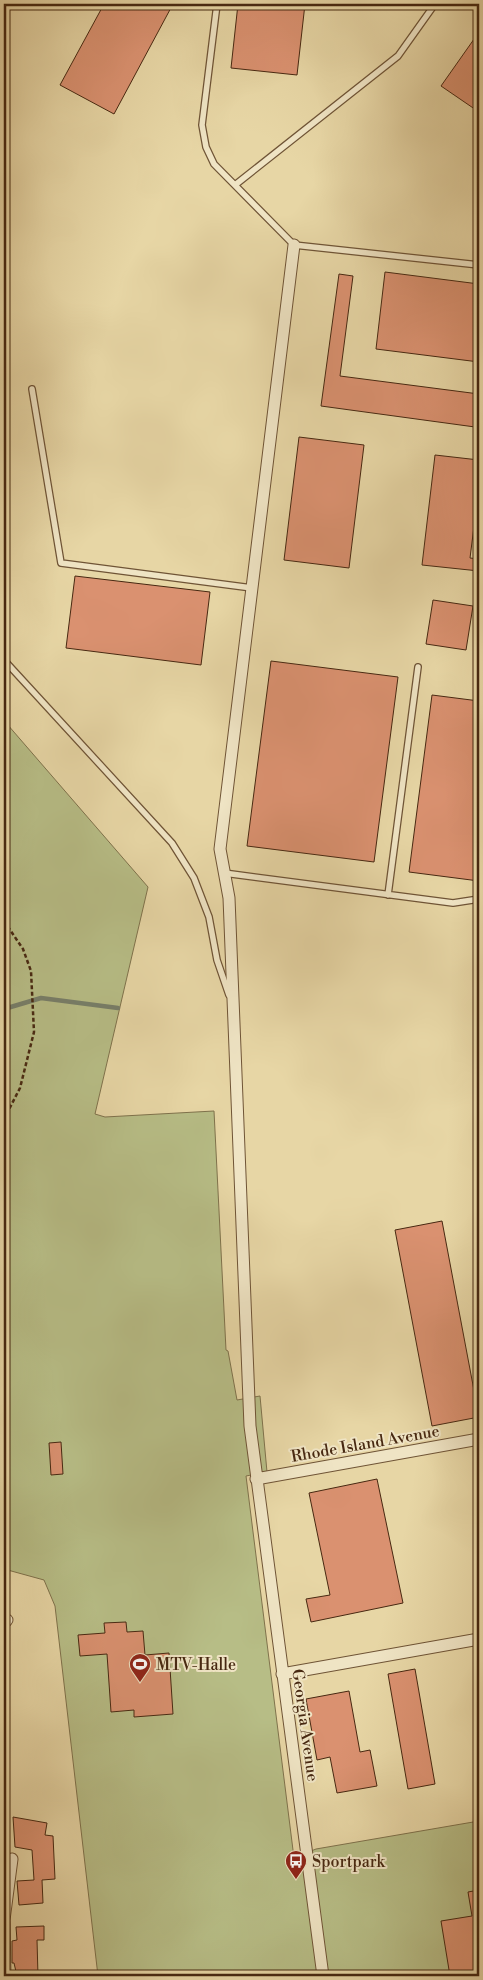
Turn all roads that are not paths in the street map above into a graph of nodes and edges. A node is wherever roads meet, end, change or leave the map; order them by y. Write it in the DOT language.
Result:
graph roads {
  1 [pos="217,4"];
  2 [pos="435,4"];
  3 [pos="235,185"];
  4 [pos="294,245"];
  5 [pos="479,265"];
  6 [pos="32,389"];
  7 [pos="252,588"];
  8 [pos="4,660"];
  9 [pos="418,666"];
  10 [pos="224,873"];
  11 [pos="388,895"];
  12 [pos="479,900"];
  13 [pos="234,1008"];
  14 [pos="479,1439"];
  15 [pos="256,1479"];
  16 [pos="479,1638"];
  17 [pos="282,1674"];
  18 [pos="12,1860"];
  19 [pos="5,1976"];
  20 [pos="324,1976"];
  1 -- 3 [label="lane"];
  2 -- 3 [label="lane"];
  3 -- 4 [label="lane"];
  4 -- 5 [label="lane"];
  4 -- 7 [label="street, Georgia Avenue"];
  6 -- 7 [label="lane"];
  7 -- 10 [label="street, Georgia Avenue"];
  8 -- 13 [label="lane"];
  9 -- 11 [label="lane"];
  10 -- 11 [label="lane"];
  10 -- 13 [label="street, Georgia Avenue"];
  11 -- 12 [label="lane"];
  13 -- 15 [label="street, Georgia Avenue"];
  14 -- 15 [label="street, Rhode Island Avenue"];
  15 -- 17 [label="street, Georgia Avenue"];
  16 -- 17 [label="street"];
  17 -- 20 [label="street, Georgia Avenue"];
  18 -- 19 [label="street"];
}
